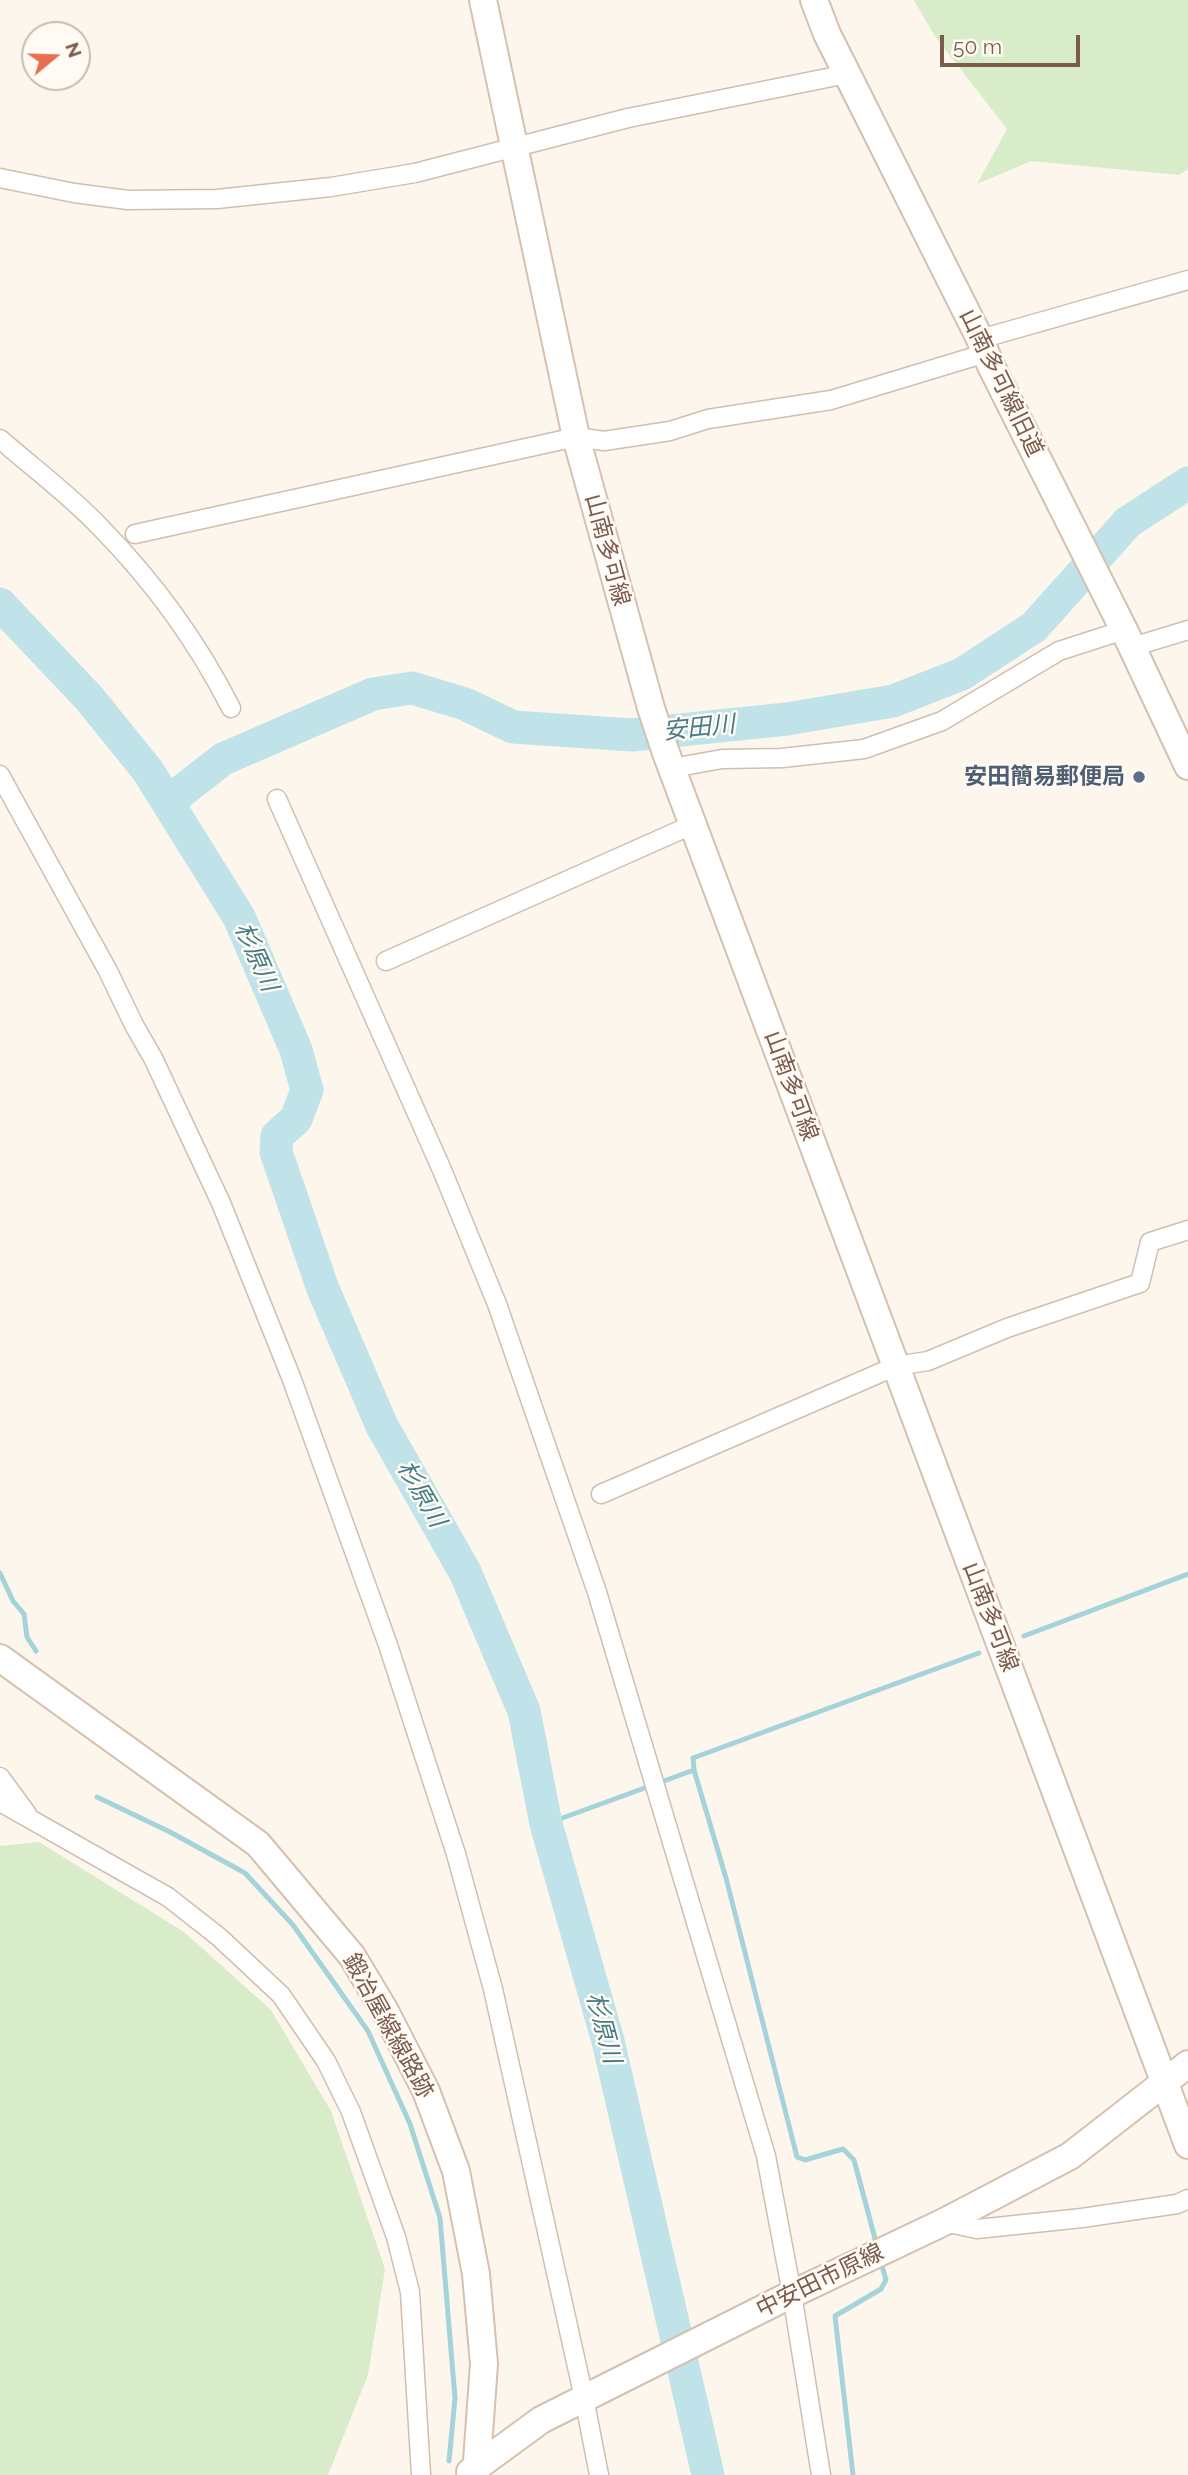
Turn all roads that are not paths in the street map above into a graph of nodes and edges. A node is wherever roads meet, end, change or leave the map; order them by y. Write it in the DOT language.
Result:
graph roads {
  1 [pos="483,0"];
  2 [pos="814,0"];
  3 [pos="847,74"];
  4 [pos="514,149"];
  5 [pos="0,178"];
  6 [pos="1188,280"];
  7 [pos="983,346"];
  8 [pos="576,437"];
  9 [pos="0,439"];
  10 [pos="135,534"];
  11 [pos="1188,630"];
  12 [pos="1128,638"];
  13 [pos="231,708"];
  14 [pos="669,760"];
  15 [pos="1188,766"];
  16 [pos="0,775"];
  17 [pos="277,799"];
  18 [pos="696,830"];
  19 [pos="386,961"];
  20 [pos="1188,1230"];
  21 [pos="896,1366"];
  22 [pos="601,1494"];
  23 [pos="0,1658"];
  24 [pos="0,1777"];
  25 [pos="0,1802"];
  26 [pos="31,1819"];
  27 [pos="1188,2064"];
  28 [pos="1165,2084"];
  29 [pos="1188,2145"];
  30 [pos="1188,2199"];
  31 [pos="944,2222"];
  32 [pos="788,2296"];
  33 [pos="591,2394"];
  34 [pos="473,2472"];
  35 [pos="421,2475"];
  36 [pos="599,2475"];
  37 [pos="821,2475"];
  1 -- 4 [label="main road, 山南多可線"];
  2 -- 3 [label="main road, 山南多可線旧道"];
  3 -- 4 [label="street"];
  3 -- 7 [label="main road, 山南多可線旧道"];
  4 -- 5 [label="street"];
  4 -- 8 [label="main road, 山南多可線"];
  6 -- 7 [label="street"];
  7 -- 8 [label="street"];
  7 -- 12 [label="main road, 山南多可線旧道"];
  8 -- 10 [label="street"];
  8 -- 14 [label="main road, 山南多可線"];
  9 -- 13 [label="street"];
  11 -- 12 [label="street"];
  12 -- 14 [label="street"];
  12 -- 15 [label="main road, 山南多可線旧道"];
  14 -- 18 [label="main road, 山南多可線"];
  16 -- 33 [label="street"];
  17 -- 32 [label="street"];
  18 -- 19 [label="street"];
  18 -- 21 [label="main road, 山南多可線"];
  20 -- 21 [label="street"];
  21 -- 22 [label="street"];
  21 -- 28 [label="main road, 山南多可線"];
  23 -- 34 [label="main road, 鍛冶屋線線路跡"];
  24 -- 26 [label="street"];
  25 -- 26 [label="street"];
  26 -- 35 [label="street"];
  27 -- 28 [label="main road"];
  28 -- 29 [label="main road, 山南多可線"];
  28 -- 31 [label="main road, 中安田市原線"];
  30 -- 31 [label="street"];
  31 -- 32 [label="main road, 中安田市原線"];
  32 -- 33 [label="main road, 中安田市原線"];
  32 -- 37 [label="street"];
  33 -- 34 [label="main road, 中安田市原線"];
  33 -- 36 [label="street"];
}
